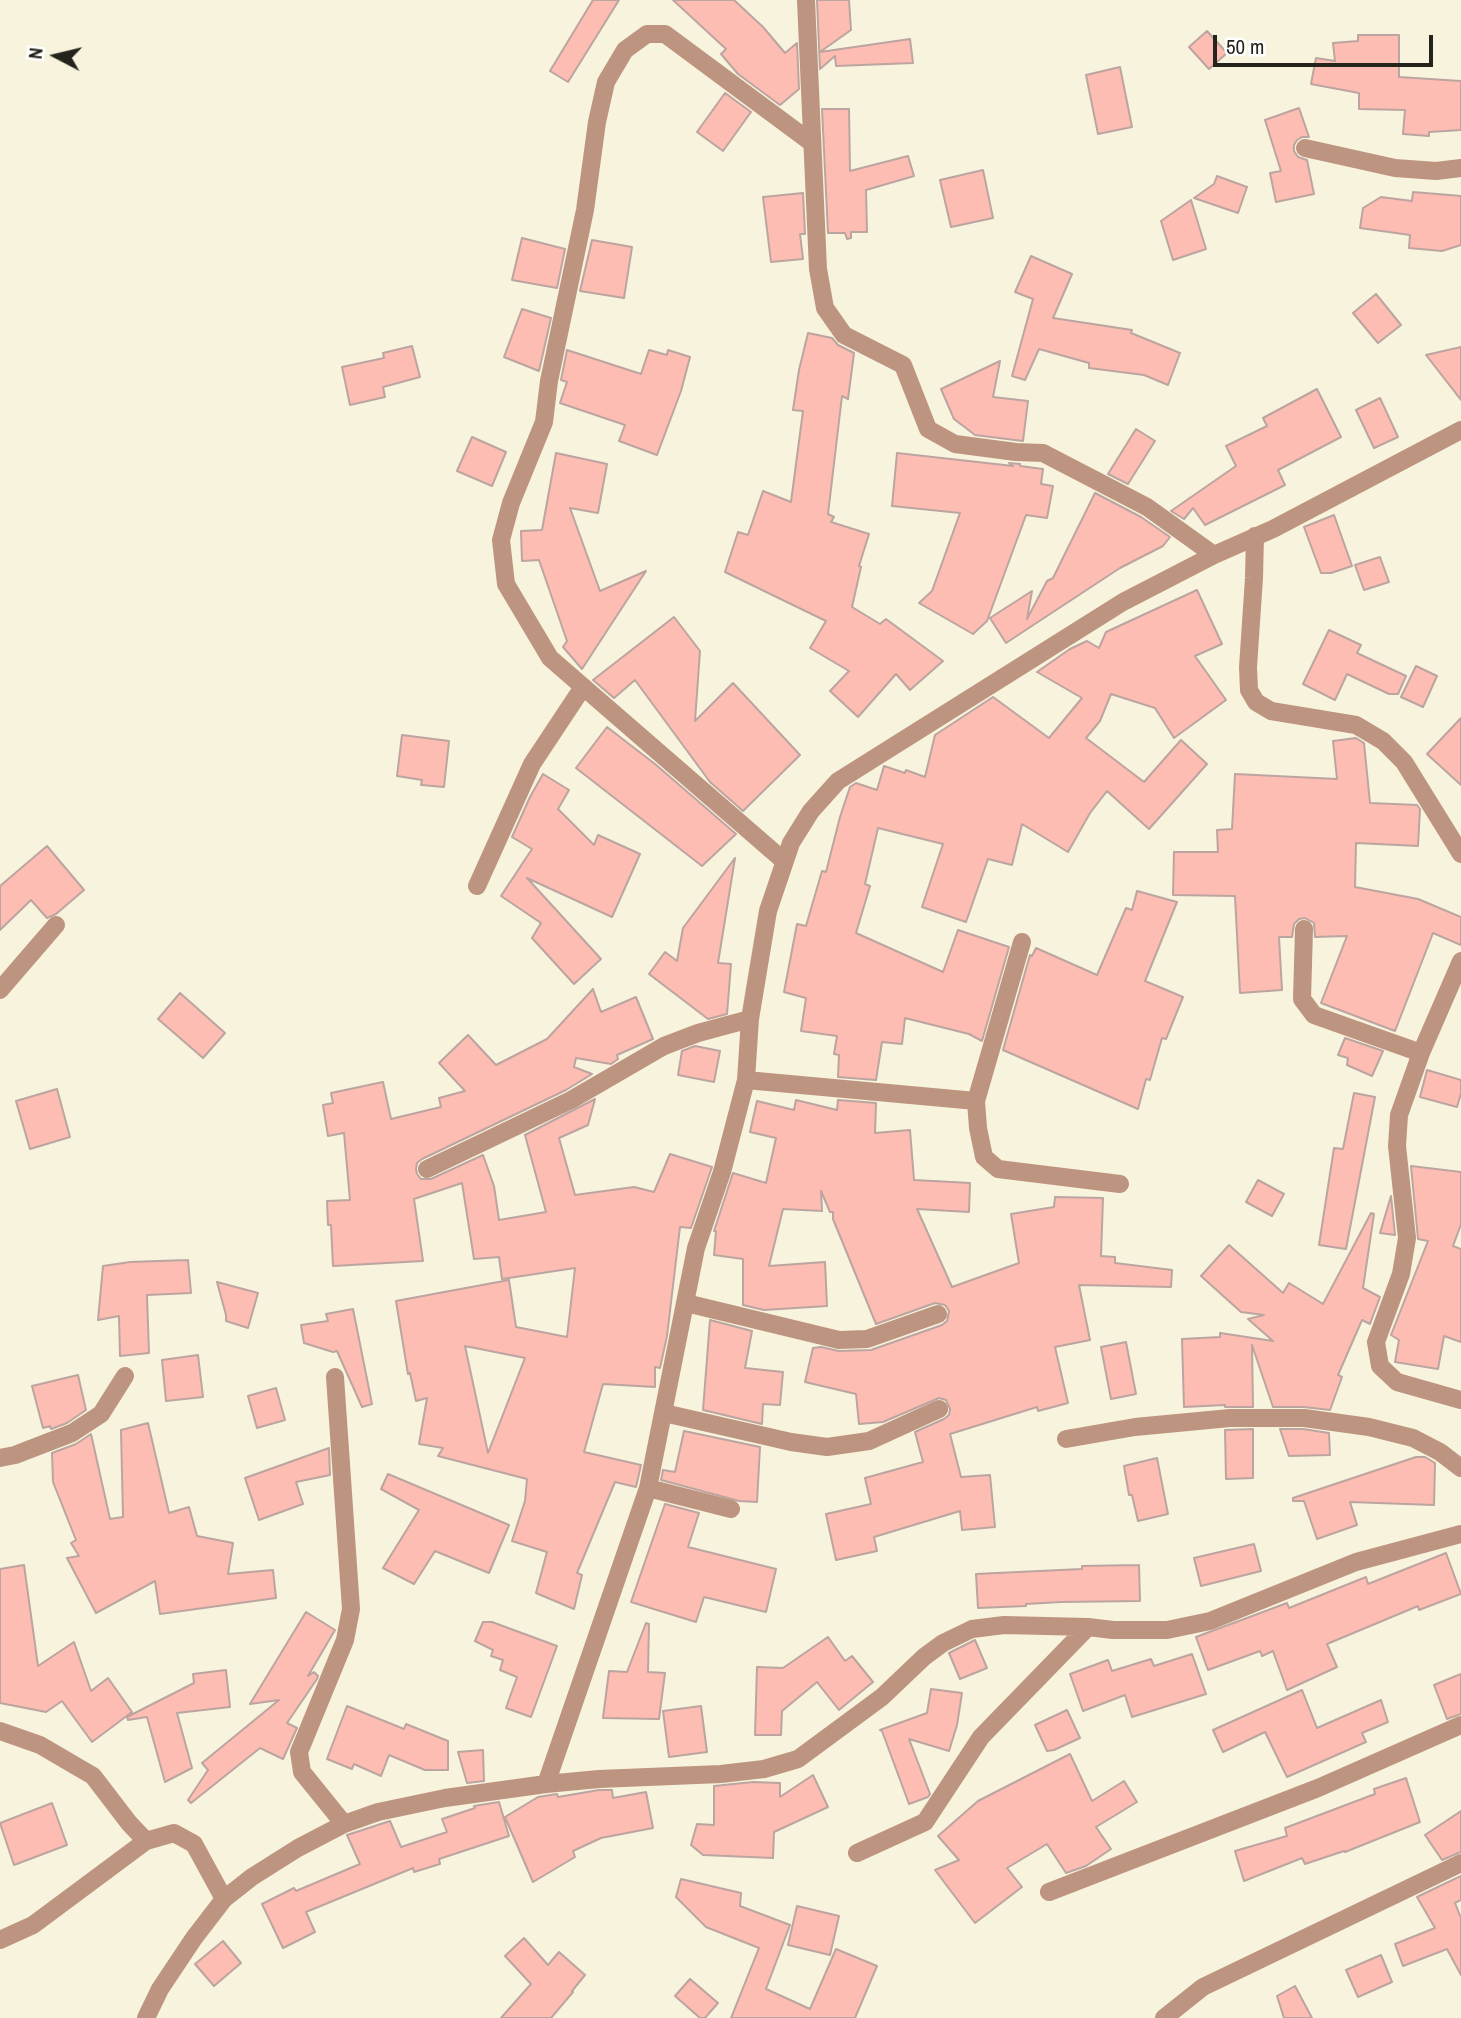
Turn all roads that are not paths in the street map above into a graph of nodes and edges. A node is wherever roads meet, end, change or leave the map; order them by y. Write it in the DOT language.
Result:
graph roads {
  1 [pos="806,0"];
  2 [pos="812,143"];
  3 [pos="1305,148"];
  4 [pos="1461,168"];
  5 [pos="1461,430"];
  6 [pos="1255,536"];
  7 [pos="1214,555"];
  8 [pos="583,687"];
  9 [pos="1461,853"];
  10 [pos="783,862"];
  11 [pos="477,886"];
  12 [pos="56,925"];
  13 [pos="1304,929"];
  14 [pos="1022,942"];
  15 [pos="1461,961"];
  16 [pos="0,990"];
  17 [pos="750,1019"];
  18 [pos="1421,1054"];
  19 [pos="746,1080"];
  20 [pos="976,1101"];
  21 [pos="427,1169"];
  22 [pos="1120,1184"];
  23 [pos="686,1303"];
  24 [pos="938,1314"];
  25 [pos="125,1376"];
  26 [pos="335,1377"];
  27 [pos="1461,1400"];
  28 [pos="939,1409"];
  29 [pos="664,1413"];
  30 [pos="1066,1439"];
  31 [pos="0,1458"];
  32 [pos="1461,1468"];
  33 [pos="648,1488"];
  34 [pos="731,1509"];
  35 [pos="1461,1534"];
  36 [pos="1088,1627"];
  37 [pos="1461,1725"];
  38 [pos="0,1731"];
  39 [pos="545,1784"];
  40 [pos="344,1824"];
  41 [pos="146,1840"];
  42 [pos="857,1853"];
  43 [pos="1461,1863"];
  44 [pos="1049,1892"];
  45 [pos="224,1899"];
  46 [pos="0,1940"];
  47 [pos="146,2018"];
  48 [pos="1164,2018"];
  1 -- 2 [label="street"];
  2 -- 7 [label="street"];
  2 -- 8 [label="street"];
  3 -- 4 [label="street"];
  5 -- 6 [label="street"];
  6 -- 7 [label="street"];
  6 -- 9 [label="street"];
  7 -- 10 [label="street"];
  8 -- 10 [label="street"];
  8 -- 11 [label="street"];
  10 -- 17 [label="street"];
  12 -- 16 [label="street"];
  13 -- 18 [label="street"];
  14 -- 20 [label="street"];
  15 -- 18 [label="street"];
  17 -- 19 [label="street"];
  17 -- 21 [label="street"];
  18 -- 27 [label="street"];
  19 -- 20 [label="street"];
  19 -- 23 [label="street"];
  20 -- 22 [label="street"];
  23 -- 24 [label="street"];
  23 -- 29 [label="street"];
  25 -- 31 [label="street"];
  26 -- 40 [label="street"];
  28 -- 29 [label="street"];
  29 -- 33 [label="street"];
  30 -- 32 [label="street"];
  33 -- 34 [label="street"];
  33 -- 39 [label="street"];
  35 -- 36 [label="street"];
  36 -- 39 [label="street"];
  36 -- 42 [label="street"];
  37 -- 44 [label="street"];
  38 -- 41 [label="street"];
  39 -- 40 [label="street"];
  40 -- 45 [label="street"];
  41 -- 45 [label="street"];
  41 -- 46 [label="street"];
  43 -- 48 [label="street"];
  45 -- 47 [label="street"];
}
